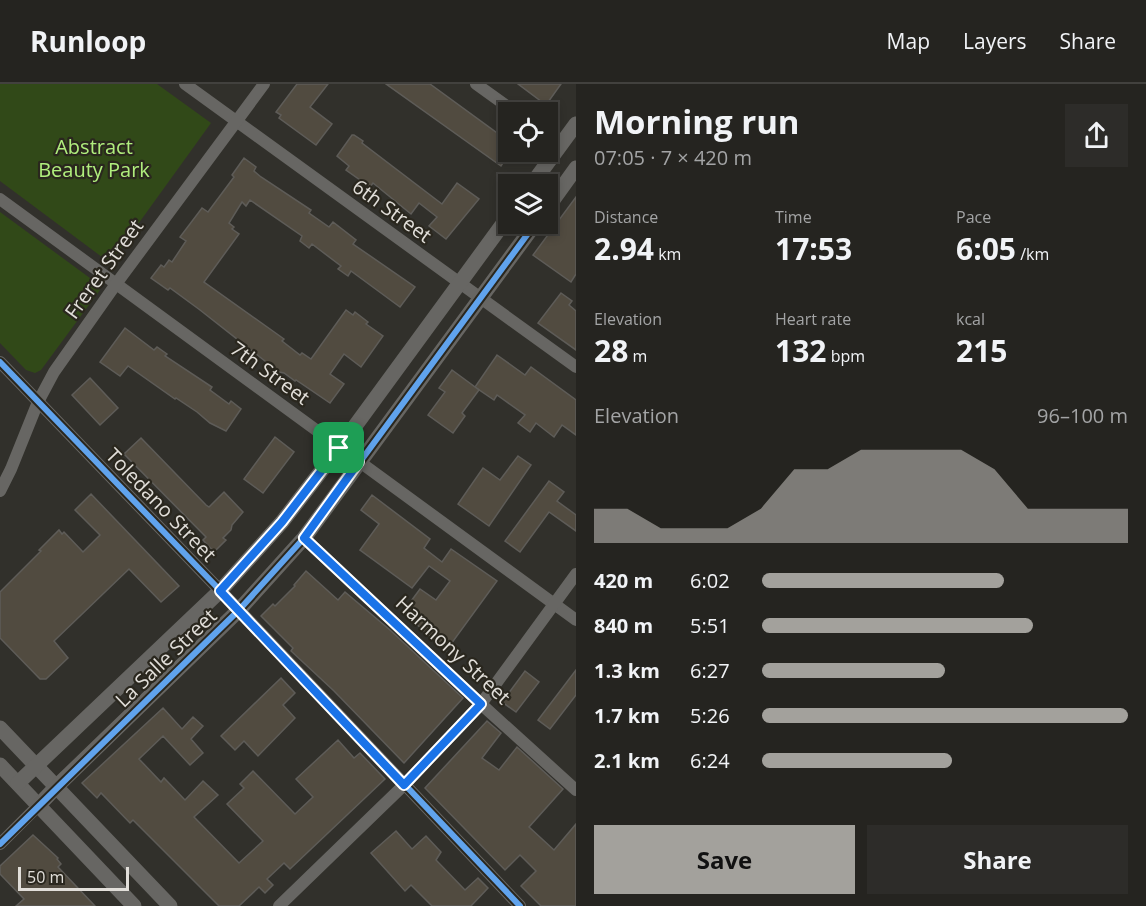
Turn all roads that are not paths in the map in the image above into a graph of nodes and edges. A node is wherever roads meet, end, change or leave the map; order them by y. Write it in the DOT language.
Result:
graph roads {
  1 [pos="185,84"];
  2 [pos="264,84"];
  3 [pos="476,84"];
  4 [pos="501,102"];
  5 [pos="237,121"];
  6 [pos="576,124"];
  7 [pos="560,146"];
  8 [pos="576,168"];
  9 [pos="539,174"];
  10 [pos="558,193"];
  11 [pos="0,199"];
  12 [pos="498,231"];
  13 [pos="528,234"];
  14 [pos="116,284"];
  15 [pos="460,285"];
  16 [pos="480,298"];
  17 [pos="0,362"];
  18 [pos="576,367"];
  19 [pos="38,402"];
  20 [pos="339,448"];
  21 [pos="359,462"];
  22 [pos="0,491"];
  23 [pos="304,538"];
  24 [pos="576,574"];
  25 [pos="220,591"];
  26 [pos="554,604"];
  27 [pos="239,610"];
  28 [pos="576,620"];
  29 [pos="481,704"];
  30 [pos="0,728"];
  31 [pos="0,765"];
  32 [pos="36,765"];
  33 [pos="18,783"];
  34 [pos="404,785"];
  35 [pos="57,786"];
  36 [pos="576,790"];
  37 [pos="39,805"];
  38 [pos="0,844"];
  39 [pos="150,885"];
  40 [pos="132,905"];
  41 [pos="170,906"];
  42 [pos="279,906"];
  43 [pos="520,906"];
  1 -- 5 [label="street, 6th Street"];
  2 -- 5 [label="street, Freret Street"];
  3 -- 4 [label="street"];
  5 -- 14 [label="street, Freret Street"];
  5 -- 15 [label="street, 6th Street"];
  6 -- 7 [label="street"];
  7 -- 9 [label="street"];
  8 -- 10 [label="street"];
  11 -- 14 [label="street, 7th Street"];
  12 -- 15 [label="street, La Salle Street"];
  13 -- 16 [label="street, La Salle Street"];
  14 -- 19 [label="street, Freret Street"];
  14 -- 20 [label="street, 7th Street"];
  15 -- 16 [label="street, 6th Street"];
  15 -- 20 [label="street, La Salle Street"];
  16 -- 18 [label="street, 6th Street"];
  16 -- 21 [label="street, La Salle Street"];
  17 -- 19 [label="street, Toledano Street"];
  19 -- 22 [label="street, Freret Street"];
  19 -- 25 [label="street, Toledano Street"];
  20 -- 21 [label="street, 7th Street"];
  20 -- 25 [label="street, La Salle Street"];
  21 -- 23 [label="street, La Salle Street"];
  21 -- 26 [label="street, 7th Street"];
  23 -- 27 [label="street, La Salle Street"];
  23 -- 29 [label="street, Harmony Street"];
  24 -- 26 [label="street"];
  25 -- 27 [label="street, Toledano Street"];
  25 -- 32 [label="street, La Salle Street"];
  26 -- 28 [label="street, 7th Street"];
  26 -- 29 [label="street"];
  27 -- 34 [label="street, Toledano Street"];
  27 -- 35 [label="street, La Salle Street"];
  29 -- 34 [label="street"];
  29 -- 36 [label="street, Harmony Street"];
  30 -- 32 [label="street"];
  31 -- 33 [label="street"];
  32 -- 33 [label="street, La Salle Street"];
  32 -- 35 [label="street"];
  33 -- 37 [label="street"];
  34 -- 42 [label="street"];
  34 -- 43 [label="street, Toledano Street"];
  35 -- 37 [label="street, La Salle Street"];
  35 -- 39 [label="street"];
  37 -- 38 [label="street, La Salle Street"];
  37 -- 40 [label="street"];
  39 -- 40 [label="street"];
  39 -- 41 [label="street"];
}
